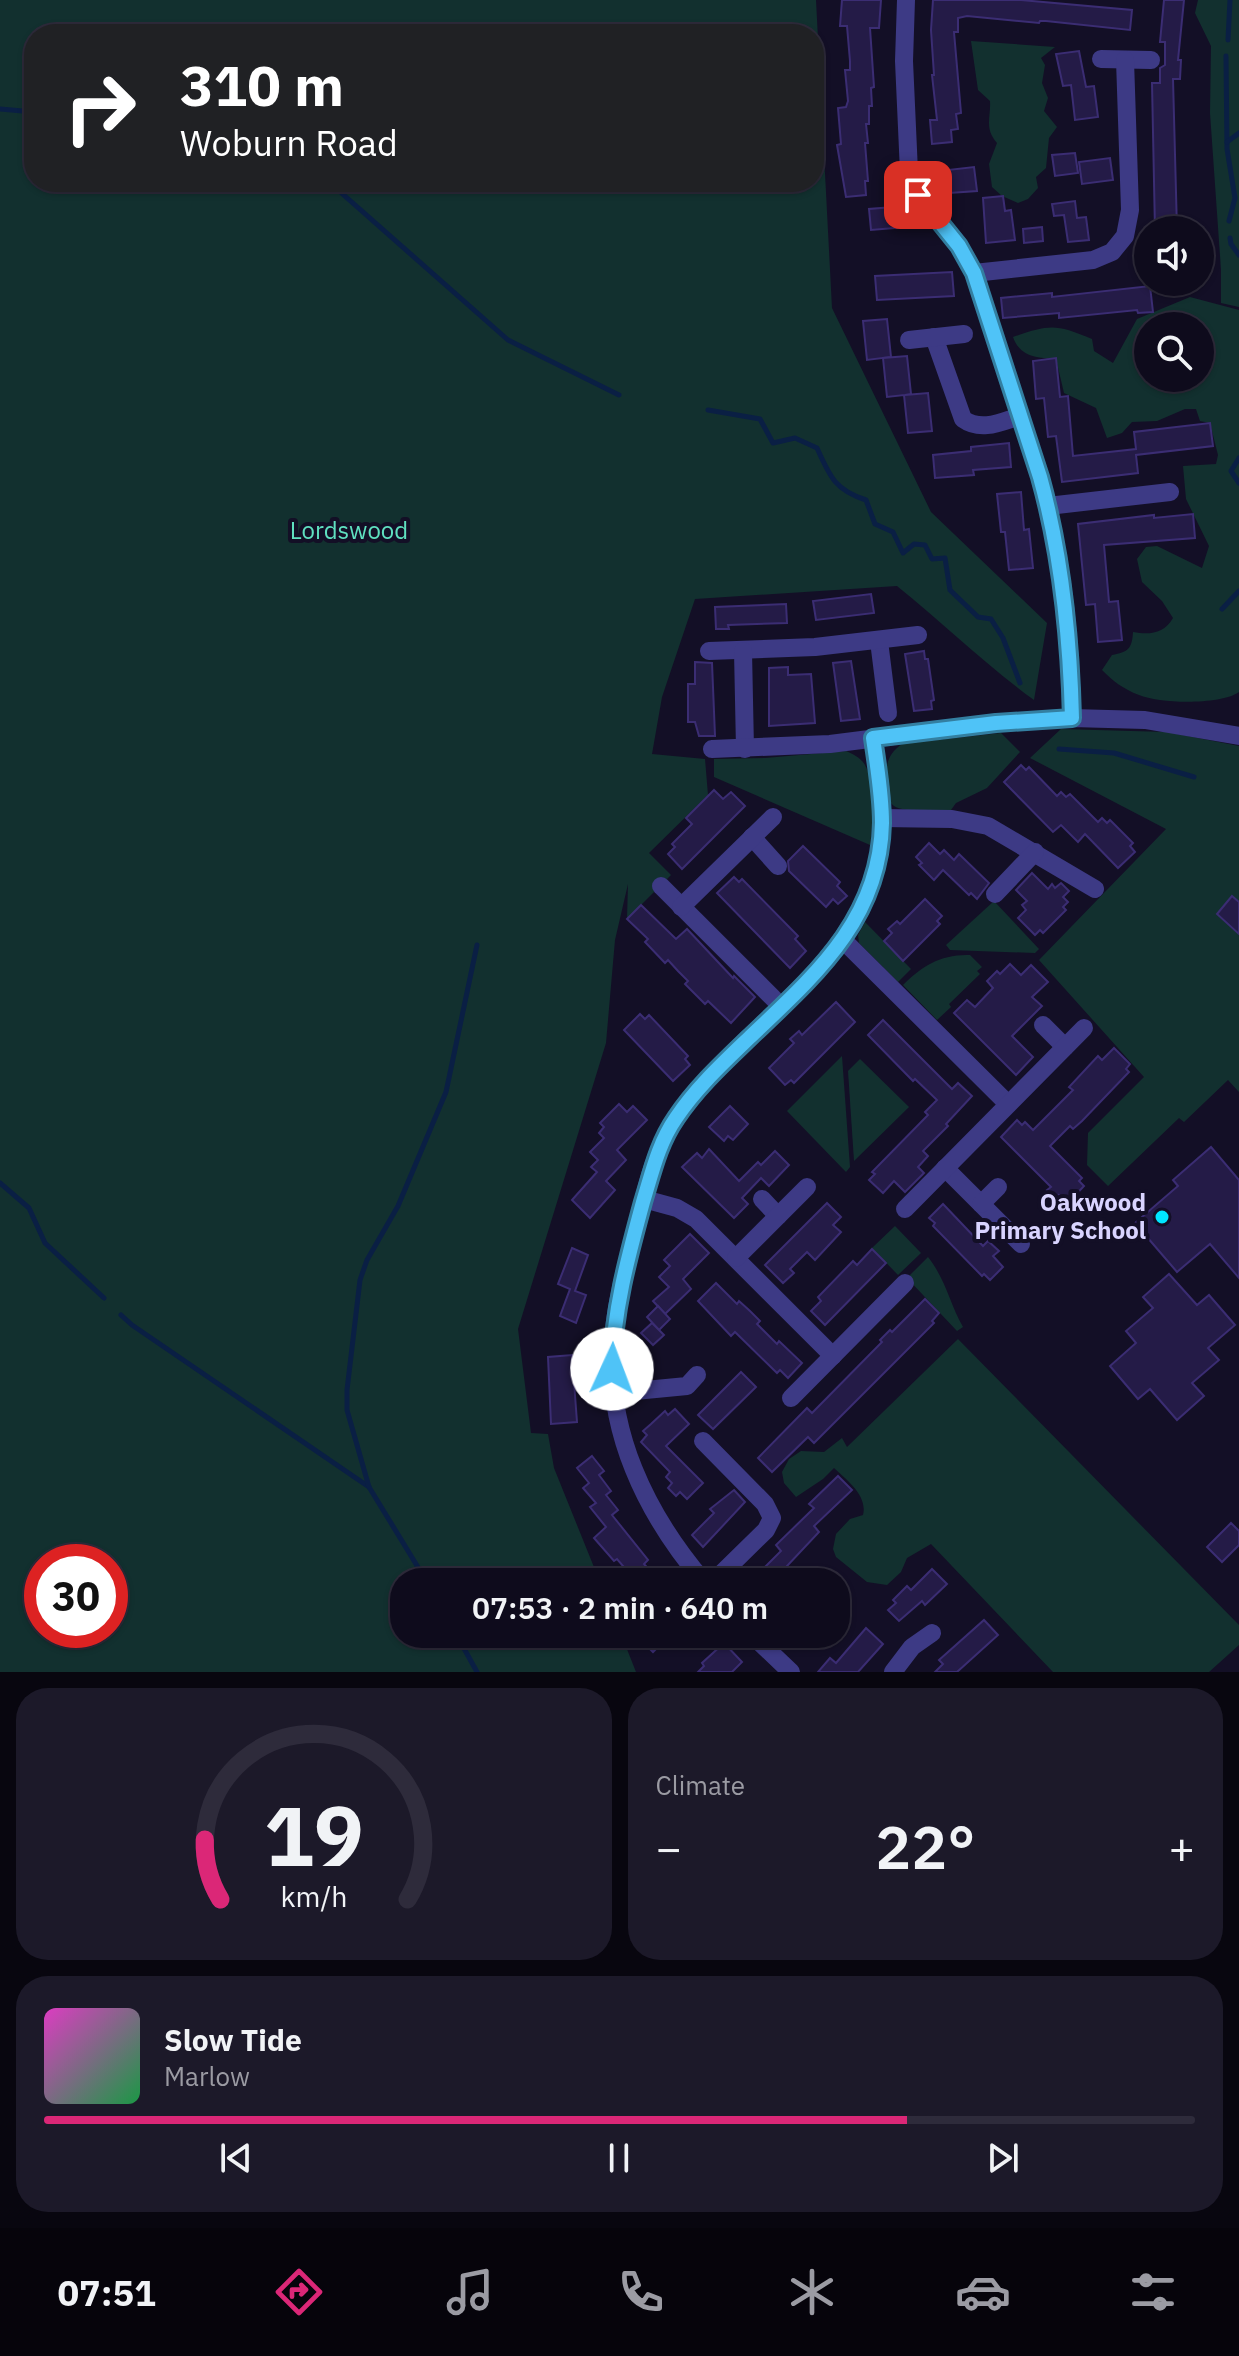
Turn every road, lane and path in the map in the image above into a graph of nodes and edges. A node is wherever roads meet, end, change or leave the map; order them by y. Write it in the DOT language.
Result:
graph roads {
  1 [pos="906,0"];
  2 [pos="1101,59"];
  3 [pos="1125,60"];
  4 [pos="1151,60"];
  5 [pos="974,273"];
  6 [pos="964,334"];
  7 [pos="934,337"];
  8 [pos="909,340"];
  9 [pos="1020,416"];
  10 [pos="1170,492"];
  11 [pos="1048,506"];
  12 [pos="918,635"];
  13 [pos="879,641"];
  14 [pos="709,651"];
  15 [pos="743,651"];
  16 [pos="888,713"];
  17 [pos="1072,718"];
  18 [pos="1239,736"];
  19 [pos="873,738"];
  20 [pos="712,749"];
  21 [pos="745,749"];
  22 [pos="773,817"];
  23 [pos="882,818"];
  24 [pos="752,837"];
  25 [pos="1035,852"];
  26 [pos="778,866"];
  27 [pos="661,886"];
  28 [pos="1095,889"];
  29 [pos="995,894"];
  30 [pos="681,907"];
  31 [pos="843,940"];
  32 [pos="781,1006"];
  33 [pos="1043,1025"];
  34 [pos="1084,1028"];
  35 [pos="1065,1047"];
  36 [pos="1008,1104"];
  37 [pos="945,1168"];
  38 [pos="807,1187"];
  39 [pos="998,1187"];
  40 [pos="644,1199"];
  41 [pos="762,1199"];
  42 [pos="981,1204"];
  43 [pos="905,1209"];
  44 [pos="778,1216"];
  45 [pos="1021,1244"];
  46 [pos="736,1258"];
  47 [pos="905,1283"];
  48 [pos="833,1356"];
  49 [pos="697,1375"];
  50 [pos="614,1393"];
  51 [pos="791,1398"];
  52 [pos="703,1441"];
  53 [pos="693,1568"];
  54 [pos="727,1568"];
  55 [pos="932,1633"];
  56 [pos="763,1648"];
  57 [pos="781,1669"];
  58 [pos="893,1672"];
  1 -- 5 [label="street"];
  2 -- 3 [label="street"];
  3 -- 4 [label="street"];
  3 -- 5 [label="street"];
  5 -- 9 [label="street"];
  6 -- 7 [label="street"];
  7 -- 8 [label="street"];
  7 -- 9 [label="street"];
  9 -- 11 [label="street"];
  10 -- 11 [label="street"];
  11 -- 17 [label="street"];
  12 -- 13 [label="street"];
  13 -- 15 [label="street"];
  13 -- 16 [label="street"];
  14 -- 15 [label="street"];
  15 -- 21 [label="street"];
  17 -- 18 [label="street"];
  17 -- 19 [label="street"];
  19 -- 21 [label="street"];
  19 -- 23 [label="street"];
  20 -- 21 [label="street"];
  22 -- 24 [label="street"];
  23 -- 25 [label="street"];
  23 -- 31 [label="street"];
  24 -- 26 [label="street"];
  24 -- 30 [label="street"];
  25 -- 28 [label="street"];
  25 -- 29 [label="street"];
  27 -- 30 [label="street"];
  30 -- 32 [label="street"];
  31 -- 32 [label="street"];
  31 -- 36 [label="street"];
  32 -- 40 [label="street"];
  33 -- 35 [label="street"];
  34 -- 35 [label="street"];
  35 -- 36 [label="street"];
  36 -- 37 [label="street"];
  37 -- 42 [label="street"];
  37 -- 43 [label="street"];
  38 -- 44 [label="street"];
  39 -- 42 [label="street"];
  40 -- 46 [label="street"];
  40 -- 50 [label="street"];
  41 -- 44 [label="street"];
  42 -- 45 [label="street"];
  44 -- 46 [label="street"];
  46 -- 48 [label="street"];
  47 -- 48 [label="street"];
  48 -- 51 [label="street"];
  49 -- 50 [label="street"];
  50 -- 53 [label="street"];
  52 -- 54 [label="street"];
  55 -- 58 [label="street"];
  56 -- 57 [label="street"];
}
